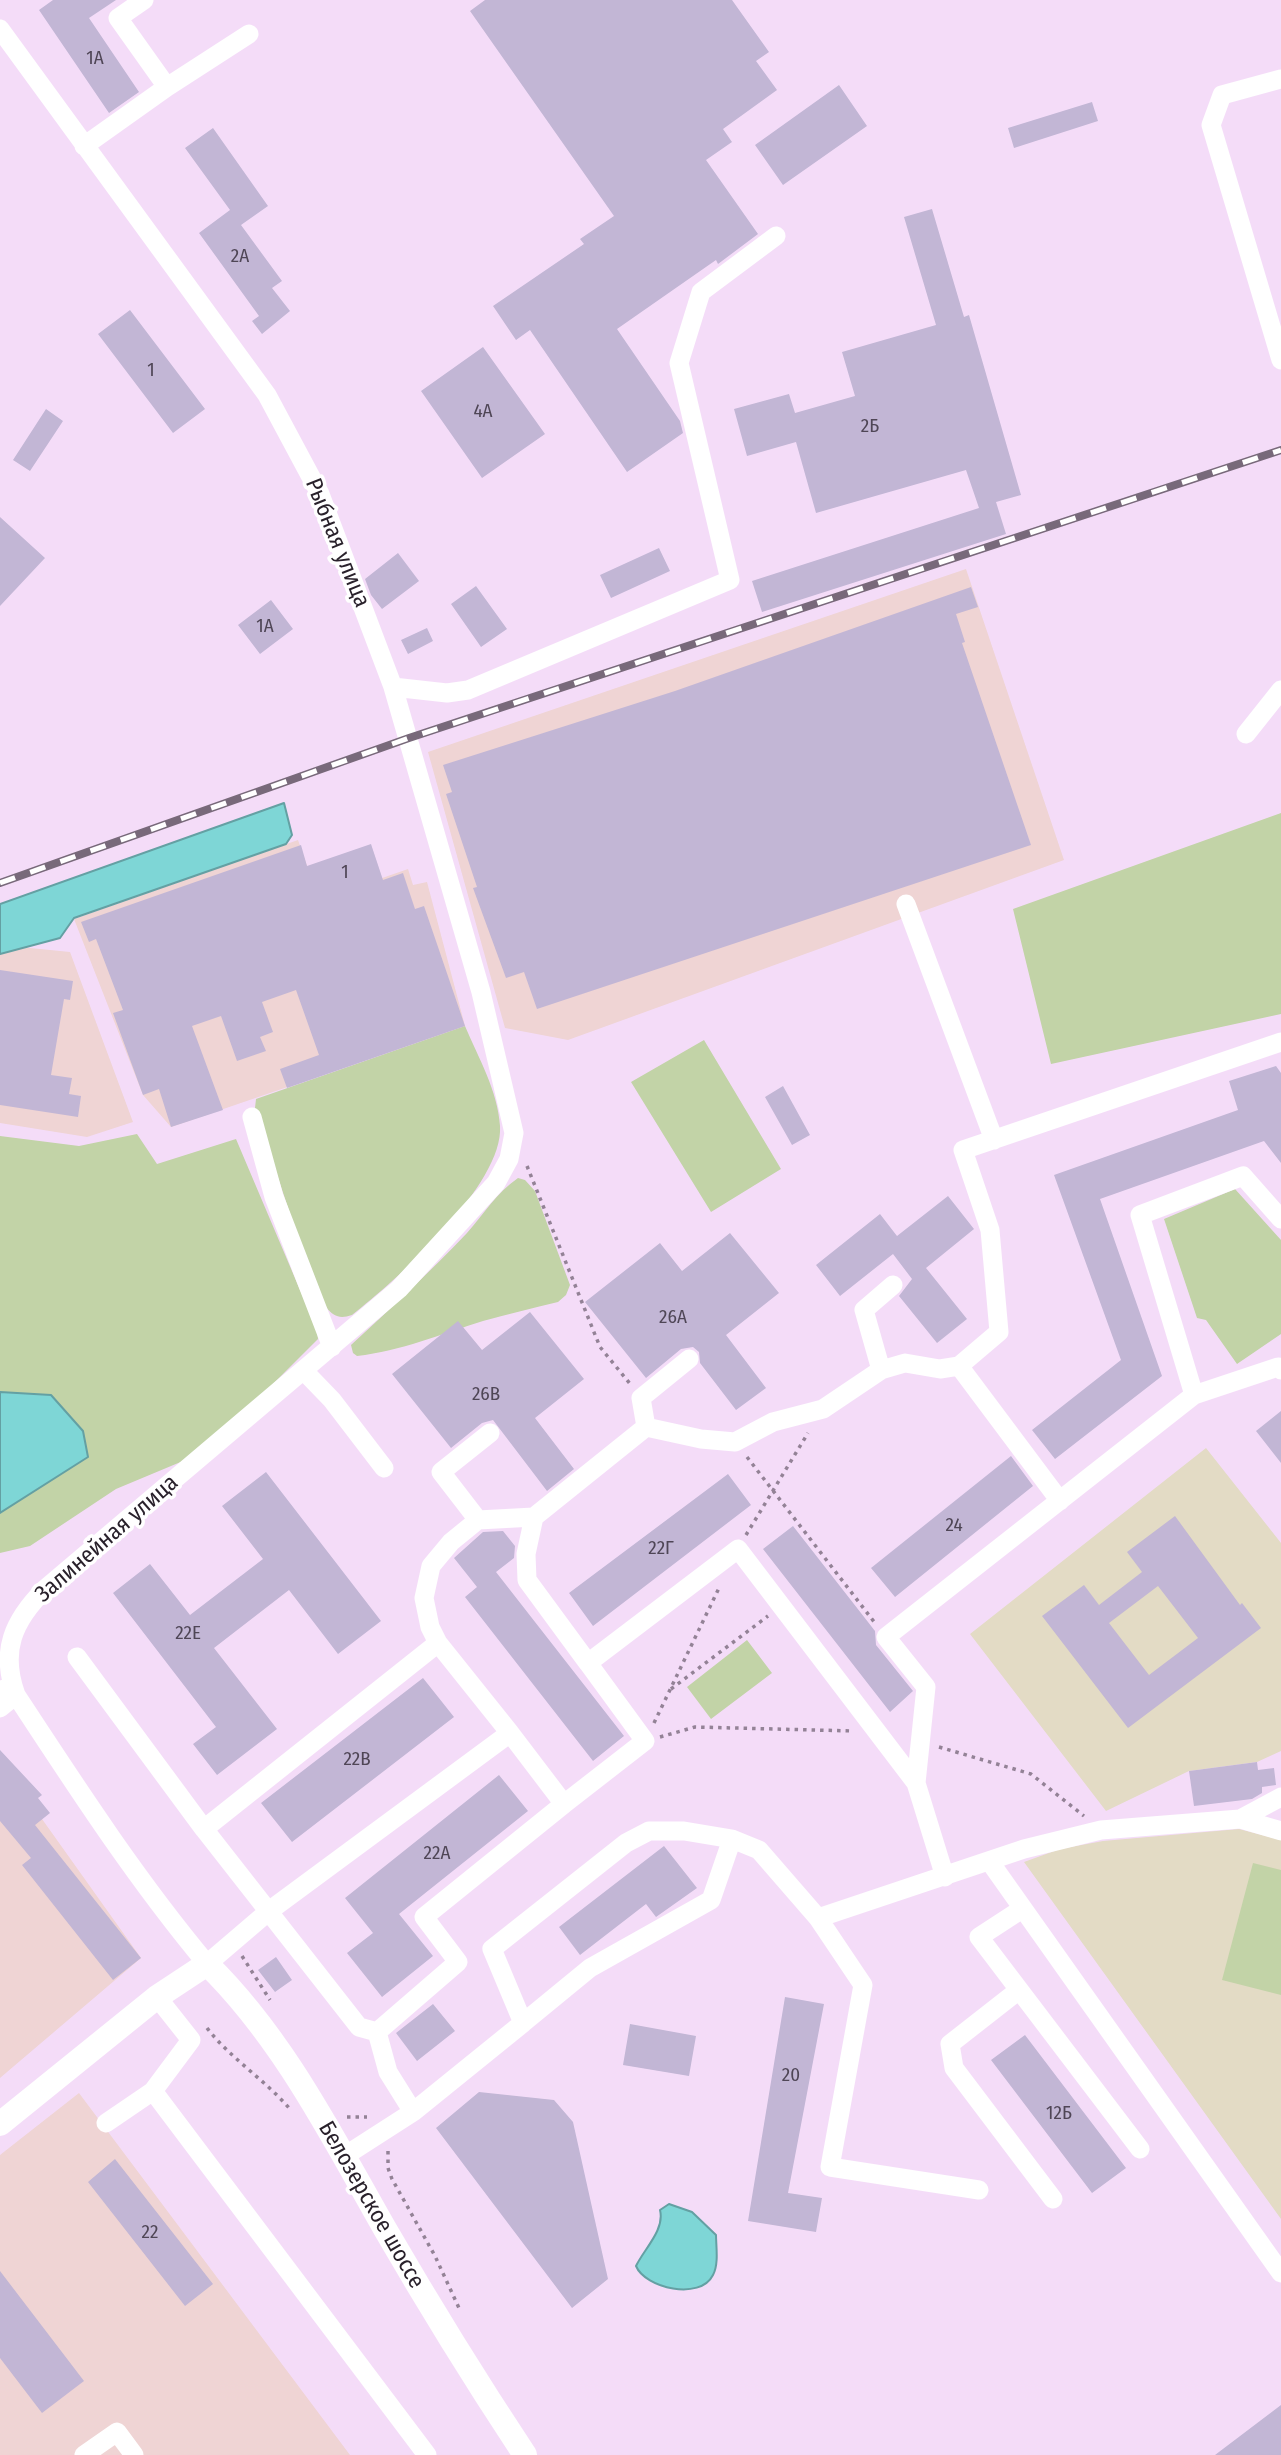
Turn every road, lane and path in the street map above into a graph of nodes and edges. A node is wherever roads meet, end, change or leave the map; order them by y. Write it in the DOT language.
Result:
graph roads {
  1 [pos="144,0"];
  2 [pos="0,29"];
  3 [pos="249,34"];
  4 [pos="1281,79"];
  5 [pos="167,87"];
  6 [pos="84,146"];
  7 [pos="776,236"];
  8 [pos="1281,360"];
  9 [pos="393,687"];
  10 [pos="1281,690"];
  11 [pos="1246,734"];
  12 [pos="906,904"];
  13 [pos="1281,1042"];
  14 [pos="252,1117"];
  15 [pos="514,1133"];
  16 [pos="994,1140"];
  17 [pos="1281,1219"];
  18 [pos="894,1285"];
  19 [pos="332,1347"];
  20 [pos="689,1359"];
  21 [pos="959,1366"];
  22 [pos="1280,1367"];
  23 [pos="881,1370"];
  24 [pos="304,1371"];
  25 [pos="1194,1395"];
  26 [pos="641,1398"];
  27 [pos="823,1409"];
  28 [pos="646,1427"];
  29 [pos="490,1433"];
  30 [pos="735,1442"];
  31 [pos="384,1468"];
  32 [pos="773,1489"];
  33 [pos="1060,1500"];
  34 [pos="534,1517"];
  35 [pos="478,1520"];
  36 [pos="738,1549"];
  37 [pos="721,1584"];
  38 [pos="781,1606"];
  39 [pos="886,1637"];
  40 [pos="438,1643"];
  41 [pos="78,1657"];
  42 [pos="589,1663"];
  43 [pos="8,1691"];
  44 [pos="669,1691"];
  45 [pos="0,1708"];
  46 [pos="877,1732"];
  47 [pos="509,1733"];
  48 [pos="645,1741"];
  49 [pos="920,1742"];
  50 [pos="916,1783"];
  51 [pos="1281,1797"];
  52 [pos="564,1804"];
  53 [pos="1240,1819"];
  54 [pos="204,1829"];
  55 [pos="1101,1830"];
  56 [pos="1281,1831"];
  57 [pos="732,1839"];
  58 [pos="990,1862"];
  59 [pos="944,1877"];
  60 [pos="1022,1909"];
  61 [pos="269,1912"];
  62 [pos="818,1918"];
  63 [pos="233,1943"];
  64 [pos="207,1964"];
  65 [pos="1019,1990"];
  66 [pos="157,1997"];
  67 [pos="271,2001"];
  68 [pos="203,2022"];
  69 [pos="523,2023"];
  70 [pos="377,2032"];
  71 [pos="153,2091"];
  72 [pos="377,2110"];
  73 [pos="341,2111"];
  74 [pos="413,2112"];
  75 [pos="297,2118"];
  76 [pos="106,2123"];
  77 [pos="0,2124"];
  78 [pos="386,2148"];
  79 [pos="1140,2149"];
  80 [pos="344,2157"];
  81 [pos="979,2190"];
  82 [pos="1053,2199"];
  83 [pos="1281,2273"];
  84 [pos="462,2315"];
  85 [pos="85,2455"];
  86 [pos="134,2455"];
  87 [pos="427,2455"];
  88 [pos="524,2455"];
  1 -- 5 [label="street"];
  2 -- 6 [label="street, Рыбная улица"];
  3 -- 5 [label="street"];
  4 -- 8 [label="street"];
  5 -- 6 [label="street"];
  6 -- 9 [label="street, Рыбная улица"];
  7 -- 9 [label="street"];
  9 -- 15 [label="street, Рыбная улица"];
  10 -- 11 [label="street"];
  12 -- 16 [label="street"];
  13 -- 16 [label="street"];
  14 -- 19 [label="street"];
  15 -- 19 [label="street, Залинейная улица"];
  15 -- 26 [label="path"];
  16 -- 21 [label="street"];
  17 -- 25 [label="street"];
  18 -- 23 [label="street"];
  19 -- 24 [label="street, Залинейная улица"];
  20 -- 26 [label="street"];
  21 -- 23 [label="street"];
  21 -- 33 [label="street"];
  22 -- 25 [label="street"];
  23 -- 27 [label="street"];
  24 -- 31 [label="street"];
  24 -- 43 [label="street, Залинейная улица"];
  25 -- 33 [label="street"];
  26 -- 28 [label="street"];
  27 -- 30 [label="street"];
  27 -- 32 [label="path"];
  28 -- 30 [label="street"];
  28 -- 34 [label="street"];
  29 -- 35 [label="street"];
  30 -- 32 [label="path"];
  32 -- 36 [label="path"];
  32 -- 39 [label="path"];
  33 -- 39 [label="street"];
  34 -- 35 [label="street"];
  34 -- 42 [label="street"];
  35 -- 40 [label="street"];
  36 -- 38 [label="street"];
  36 -- 42 [label="street"];
  37 -- 44 [label="path"];
  38 -- 44 [label="path"];
  38 -- 46 [label="street"];
  39 -- 49 [label="street"];
  40 -- 47 [label="street"];
  40 -- 54 [label="street"];
  41 -- 54 [label="street"];
  42 -- 48 [label="street"];
  43 -- 45 [label="street"];
  43 -- 64 [label="street, Залинейная улица"];
  44 -- 48 [label="path"];
  46 -- 48 [label="path"];
  46 -- 50 [label="street"];
  47 -- 52 [label="street"];
  47 -- 61 [label="street"];
  48 -- 52 [label="street"];
  49 -- 50 [label="street"];
  49 -- 55 [label="path"];
  50 -- 59 [label="street"];
  51 -- 53 [label="street"];
  52 -- 70 [label="street"];
  53 -- 55 [label="street"];
  53 -- 56 [label="street"];
  54 -- 61 [label="street"];
  55 -- 58 [label="street"];
  57 -- 62 [label="street"];
  57 -- 69 [label="street"];
  57 -- 69 [label="street"];
  58 -- 59 [label="street"];
  58 -- 60 [label="street"];
  59 -- 62 [label="street"];
  60 -- 65 [label="street"];
  60 -- 83 [label="street"];
  61 -- 63 [label="street"];
  61 -- 70 [label="street"];
  62 -- 81 [label="street"];
  63 -- 64 [label="street"];
  63 -- 67 [label="path"];
  64 -- 66 [label="main road"];
  64 -- 80 [label="main road, Белозерское шоссе"];
  65 -- 79 [label="street"];
  65 -- 82 [label="street"];
  66 -- 71 [label="street"];
  66 -- 77 [label="main road"];
  68 -- 75 [label="path"];
  69 -- 74 [label="street"];
  70 -- 74 [label="street"];
  71 -- 76 [label="street"];
  71 -- 87 [label="street"];
  72 -- 73 [label="path"];
  74 -- 80 [label="street"];
  78 -- 84 [label="path"];
  80 -- 88 [label="main road, Белозерское шоссе"];
  85 -- 86 [label="street"];
}
